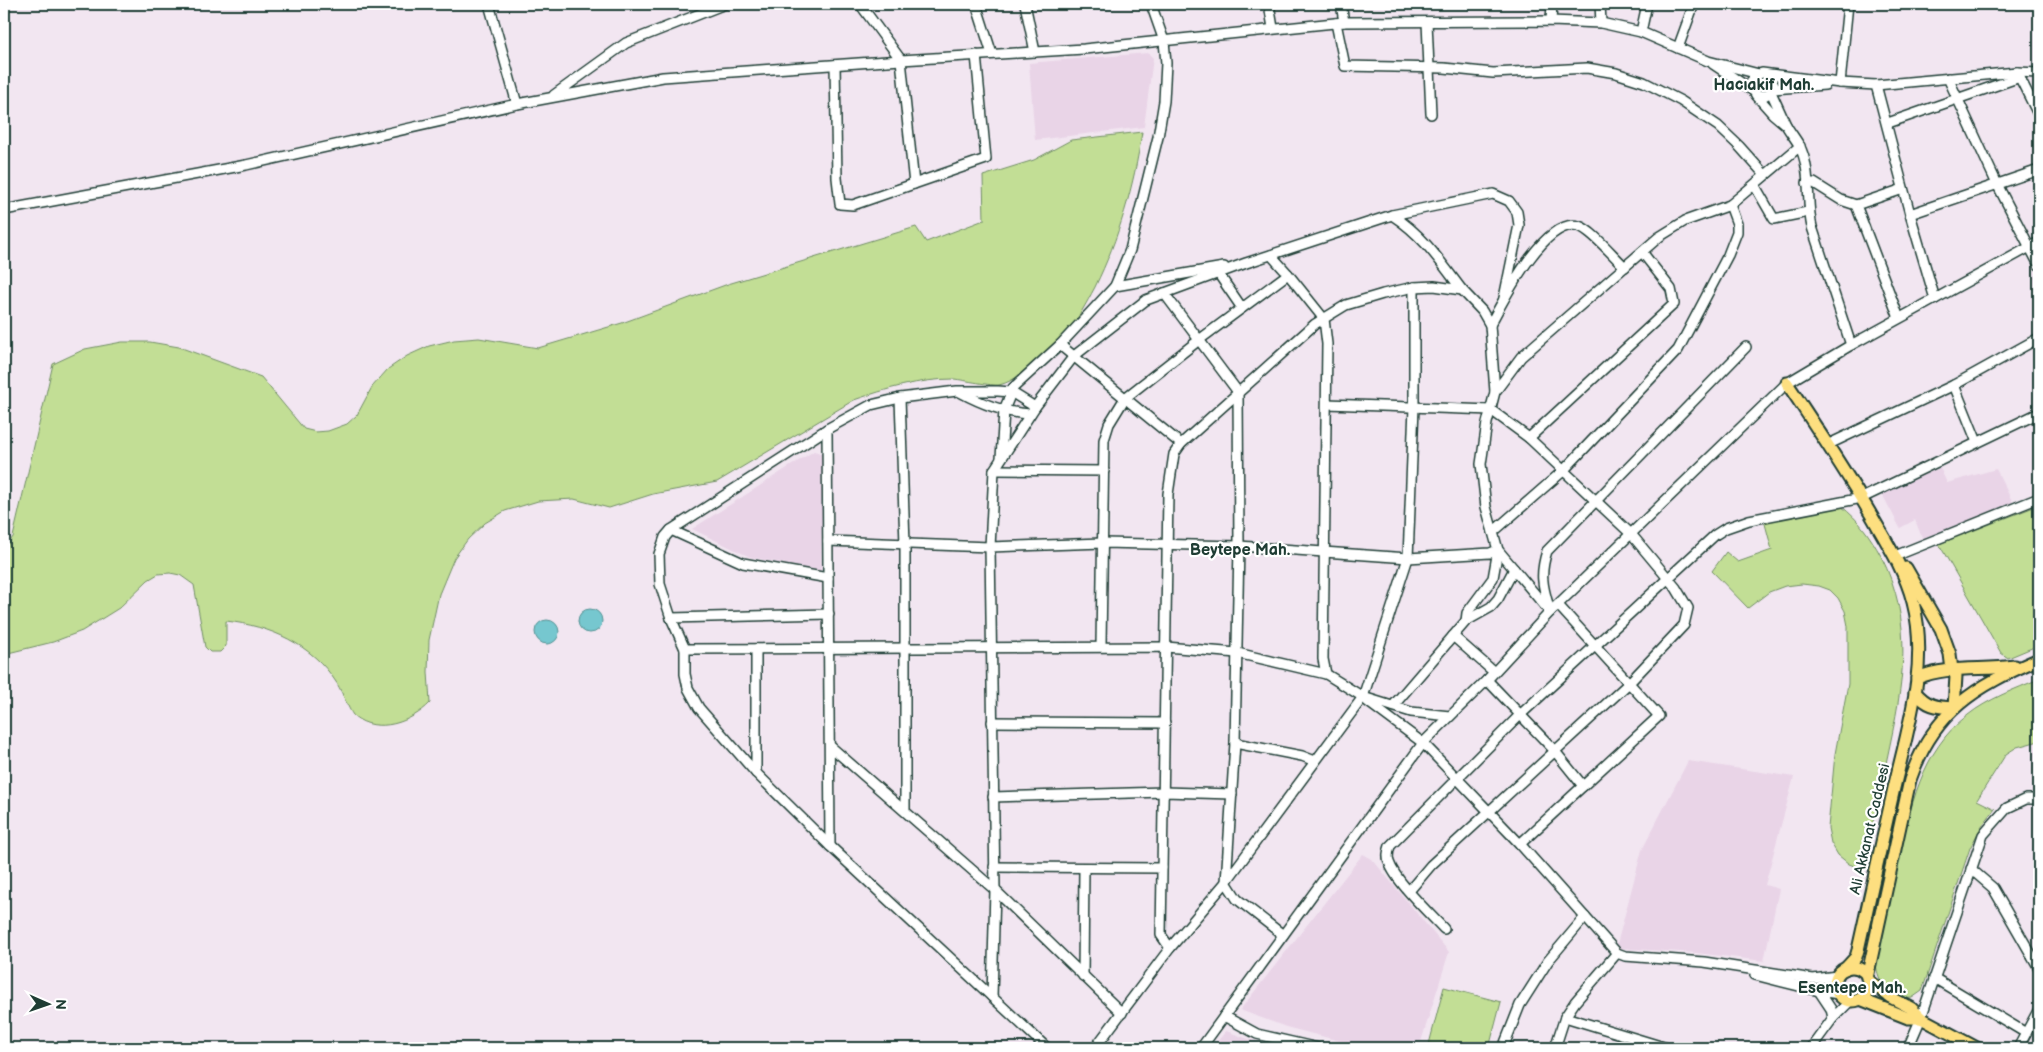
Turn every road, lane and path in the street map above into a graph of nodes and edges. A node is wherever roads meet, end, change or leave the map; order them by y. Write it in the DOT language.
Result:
graph roads {
  1 [pos="489,4"];
  2 [pos="725,4"];
  3 [pos="860,4"];
  4 [pos="976,4"];
  5 [pos="1025,4"];
  6 [pos="1151,4"];
  7 [pos="1269,4"];
  8 [pos="1341,4"];
  9 [pos="1552,4"];
  10 [pos="1600,4"];
  11 [pos="1647,4"];
  12 [pos="1694,4"];
  13 [pos="1848,4"];
  14 [pos="1551,21"];
  15 [pos="1340,22"];
  16 [pos="1427,22"];
  17 [pos="1601,23"];
  18 [pos="1273,28"];
  19 [pos="1642,32"];
  20 [pos="1164,41"];
  21 [pos="1678,48"];
  22 [pos="1035,52"];
  23 [pos="992,54"];
  24 [pos="976,55"];
  25 [pos="901,60"];
  26 [pos="1708,61"];
  27 [pos="834,65"];
  28 [pos="1429,68"];
  29 [pos="2039,73"];
  30 [pos="1758,74"];
  31 [pos="2019,74"];
  32 [pos="1768,75"];
  33 [pos="1948,78"];
  34 [pos="1840,83"];
  35 [pos="1876,85"];
  36 [pos="1772,91"];
  37 [pos="1754,92"];
  38 [pos="552,96"];
  39 [pos="1957,98"];
  40 [pos="516,104"];
  41 [pos="1431,114"];
  42 [pos="2039,116"];
  43 [pos="1888,123"];
  44 [pos="1786,125"];
  45 [pos="1800,146"];
  46 [pos="2039,170"];
  47 [pos="1765,175"];
  48 [pos="1807,183"];
  49 [pos="914,184"];
  50 [pos="1997,184"];
  51 [pos="1755,186"];
  52 [pos="1903,189"];
  53 [pos="1730,205"];
  54 [pos="1856,205"];
  55 [pos="4,210"];
  56 [pos="1808,212"];
  57 [pos="1910,214"];
  58 [pos="1392,215"];
  59 [pos="2039,242"];
  60 [pos="2030,247"];
  61 [pos="1642,252"];
  62 [pos="1271,255"];
  63 [pos="1246,263"];
  64 [pos="2039,265"];
  65 [pos="1625,267"];
  66 [pos="1218,274"];
  67 [pos="1288,274"];
  68 [pos="1115,286"];
  69 [pos="1414,287"];
  70 [pos="1462,290"];
  71 [pos="1164,294"];
  72 [pos="1504,298"];
  73 [pos="1935,299"];
  74 [pos="1242,308"];
  75 [pos="1899,318"];
  76 [pos="1324,319"];
  77 [pos="1490,325"];
  78 [pos="2039,338"];
  79 [pos="1198,340"];
  80 [pos="1060,345"];
  81 [pos="1851,345"];
  82 [pos="1746,347"];
  83 [pos="1074,356"];
  84 [pos="1787,383"];
  85 [pos="1954,385"];
  86 [pos="957,391"];
  87 [pos="1011,392"];
  88 [pos="1238,392"];
  89 [pos="1495,392"];
  90 [pos="900,398"];
  91 [pos="1125,398"];
  92 [pos="1327,404"];
  93 [pos="1414,407"];
  94 [pos="1004,410"];
  95 [pos="1033,410"];
  96 [pos="1491,410"];
  97 [pos="2039,412"];
  98 [pos="827,429"];
  99 [pos="1528,438"];
  100 [pos="1977,442"];
  101 [pos="1181,444"];
  102 [pos="1827,445"];
  103 [pos="1001,458"];
  104 [pos="994,470"];
  105 [pos="1104,471"];
  106 [pos="1563,471"];
  107 [pos="1862,498"];
  108 [pos="2039,498"];
  109 [pos="1596,502"];
  110 [pos="671,530"];
  111 [pos="1493,532"];
  112 [pos="1631,534"];
  113 [pos="828,541"];
  114 [pos="1102,543"];
  115 [pos="905,544"];
  116 [pos="1168,545"];
  117 [pos="1239,546"];
  118 [pos="990,547"];
  119 [pos="1498,550"];
  120 [pos="1324,552"];
  121 [pos="1408,558"];
  122 [pos="1897,559"];
  123 [pos="1514,569"];
  124 [pos="828,578"];
  125 [pos="1668,579"];
  126 [pos="1558,605"];
  127 [pos="1550,612"];
  128 [pos="829,614"];
  129 [pos="671,618"];
  130 [pos="1466,621"];
  131 [pos="1453,636"];
  132 [pos="1101,646"];
  133 [pos="1595,646"];
  134 [pos="990,647"];
  135 [pos="1166,647"];
  136 [pos="904,648"];
  137 [pos="685,649"];
  138 [pos="756,649"];
  139 [pos="829,649"];
  140 [pos="1237,653"];
  141 [pos="2039,659"];
  142 [pos="2027,664"];
  143 [pos="1952,670"];
  144 [pos="1494,672"];
  145 [pos="1326,674"];
  146 [pos="1917,678"];
  147 [pos="1487,680"];
  148 [pos="1629,683"];
  149 [pos="1915,692"];
  150 [pos="1363,697"];
  151 [pos="1393,706"];
  152 [pos="1954,708"];
  153 [pos="1520,715"];
  154 [pos="1450,716"];
  155 [pos="992,722"];
  156 [pos="1165,723"];
  157 [pos="1235,742"];
  158 [pos="1423,743"];
  159 [pos="830,746"];
  160 [pos="1554,750"];
  161 [pos="1315,761"];
  162 [pos="756,773"];
  163 [pos="1457,778"];
  164 [pos="1583,786"];
  165 [pos="1164,792"];
  166 [pos="1232,794"];
  167 [pos="993,797"];
  168 [pos="2039,799"];
  169 [pos="905,810"];
  170 [pos="1489,812"];
  171 [pos="1520,844"];
  172 [pos="830,846"];
  173 [pos="994,867"];
  174 [pos="1084,868"];
  175 [pos="1162,868"];
  176 [pos="1971,869"];
  177 [pos="1226,882"];
  178 [pos="995,890"];
  179 [pos="1409,891"];
  180 [pos="1584,917"];
  181 [pos="1444,929"];
  182 [pos="1283,935"];
  183 [pos="1170,948"];
  184 [pos="1617,953"];
  185 [pos="1704,962"];
  186 [pos="2039,968"];
  187 [pos="1841,973"];
  188 [pos="1084,976"];
  189 [pos="1934,978"];
  190 [pos="1868,979"];
  191 [pos="1819,991"];
  192 [pos="1839,994"];
  193 [pos="992,997"];
  194 [pos="1855,1000"];
  195 [pos="2039,1009"];
  196 [pos="1122,1013"];
  197 [pos="1224,1016"];
  198 [pos="1565,1017"];
  199 [pos="1833,1018"];
  200 [pos="1921,1018"];
  201 [pos="2026,1033"];
  202 [pos="1047,1048"];
  203 [pos="1095,1048"];
  204 [pos="1201,1048"];
  205 [pos="1318,1048"];
  206 [pos="1503,1048"];
  207 [pos="1555,1048"];
  208 [pos="1668,1048"];
  209 [pos="1811,1048"];
  210 [pos="1908,1048"];
  211 [pos="1977,1048"];
  212 [pos="2018,1048"];
  1 -- 40 [label="street"];
  2 -- 38 [label="street"];
  3 -- 25 [label="street"];
  4 -- 23 [label="street"];
  5 -- 22 [label="street"];
  6 -- 20 [label="street"];
  7 -- 18 [label="street"];
  8 -- 15 [label="street"];
  9 -- 14 [label="street"];
  10 -- 17 [label="street"];
  11 -- 19 [label="street"];
  12 -- 21 [label="street"];
  13 -- 34 [label="street"];
  14 -- 16 [label="street"];
  14 -- 17 [label="street"];
  15 -- 16 [label="street"];
  15 -- 18 [label="street"];
  15 -- 28 [label="street"];
  16 -- 28 [label="street"];
  17 -- 19 [label="street"];
  18 -- 20 [label="street"];
  19 -- 21 [label="street"];
  20 -- 22 [label="street"];
  20 -- 68 [label="street"];
  21 -- 26 [label="street"];
  22 -- 23 [label="street"];
  23 -- 24 [label="street"];
  24 -- 25 [label="street"];
  24 -- 49 [label="street"];
  25 -- 27 [label="street"];
  25 -- 49 [label="street"];
  26 -- 30 [label="street"];
  26 -- 37 [label="street"];
  27 -- 38 [label="street"];
  27 -- 49 [label="street"];
  28 -- 41 [label="street"];
  28 -- 47 [label="street"];
  29 -- 31 [label="street"];
  30 -- 32 [label="street"];
  30 -- 37 [label="street"];
  31 -- 33 [label="street"];
  31 -- 39 [label="street"];
  31 -- 42 [label="street"];
  32 -- 34 [label="street"];
  32 -- 36 [label="street"];
  33 -- 35 [label="street"];
  33 -- 39 [label="street"];
  34 -- 35 [label="street"];
  34 -- 36 [label="street"];
  35 -- 43 [label="street"];
  36 -- 37 [label="street"];
  36 -- 44 [label="street"];
  37 -- 44 [label="street"];
  38 -- 40 [label="street"];
  39 -- 43 [label="street"];
  39 -- 50 [label="street"];
  40 -- 55 [label="street"];
  43 -- 52 [label="street"];
  44 -- 45 [label="street"];
  45 -- 47 [label="street"];
  45 -- 48 [label="street"];
  46 -- 50 [label="street"];
  47 -- 51 [label="street"];
  48 -- 54 [label="street"];
  48 -- 56 [label="street"];
  50 -- 57 [label="street"];
  50 -- 60 [label="street"];
  51 -- 53 [label="street"];
  51 -- 56 [label="street"];
  52 -- 54 [label="street"];
  52 -- 57 [label="street"];
  53 -- 61 [label="street"];
  53 -- 106 [label="street"];
  54 -- 75 [label="street"];
  56 -- 81 [label="street"];
  57 -- 73 [label="street"];
  58 -- 62 [label="street"];
  58 -- 70 [label="street"];
  58 -- 72 [label="street"];
  59 -- 60 [label="street"];
  60 -- 64 [label="street"];
  60 -- 73 [label="street"];
  61 -- 65 [label="street"];
  61 -- 99 [label="street"];
  62 -- 63 [label="street"];
  62 -- 67 [label="street"];
  63 -- 66 [label="street"];
  63 -- 68 [label="street"];
  65 -- 72 [label="street"];
  65 -- 89 [label="street"];
  66 -- 71 [label="street"];
  66 -- 74 [label="street"];
  67 -- 74 [label="street"];
  67 -- 76 [label="street"];
  68 -- 80 [label="street"];
  69 -- 70 [label="street"];
  69 -- 76 [label="street"];
  69 -- 93 [label="street"];
  70 -- 77 [label="street"];
  71 -- 79 [label="street"];
  71 -- 83 [label="street"];
  72 -- 77 [label="street"];
  73 -- 75 [label="street"];
  74 -- 79 [label="street"];
  75 -- 81 [label="street"];
  76 -- 88 [label="street"];
  76 -- 92 [label="street"];
  77 -- 89 [label="street"];
  78 -- 85 [label="street"];
  79 -- 88 [label="street"];
  79 -- 91 [label="street"];
  80 -- 83 [label="street"];
  80 -- 87 [label="street"];
  81 -- 84 [label="street"];
  82 -- 109 [label="street"];
  83 -- 91 [label="street"];
  83 -- 95 [label="street"];
  84 -- 102 [label="main road"];
  84 -- 112 [label="street"];
  85 -- 100 [label="street"];
  85 -- 102 [label="street"];
  86 -- 87 [label="street"];
  86 -- 90 [label="street"];
  86 -- 94 [label="street"];
  87 -- 94 [label="street"];
  87 -- 95 [label="street"];
  88 -- 101 [label="street"];
  88 -- 117 [label="street"];
  89 -- 96 [label="street"];
  90 -- 98 [label="street"];
  90 -- 115 [label="street"];
  91 -- 101 [label="street"];
  91 -- 105 [label="street"];
  92 -- 93 [label="street"];
  92 -- 120 [label="street"];
  93 -- 96 [label="street"];
  93 -- 121 [label="street"];
  94 -- 95 [label="street"];
  94 -- 103 [label="street"];
  95 -- 103 [label="street"];
  96 -- 99 [label="street"];
  96 -- 111 [label="street"];
  97 -- 100 [label="street"];
  98 -- 110 [label="street"];
  98 -- 113 [label="street"];
  99 -- 106 [label="street"];
  100 -- 107 [label="street"];
  101 -- 116 [label="street"];
  102 -- 107 [label="main road"];
  103 -- 104 [label="street"];
  104 -- 105 [label="street"];
  104 -- 118 [label="street"];
  105 -- 114 [label="street"];
  106 -- 109 [label="street"];
  106 -- 111 [label="street"];
  107 -- 122 [label="main road"];
  107 -- 125 [label="street"];
  108 -- 122 [label="street"];
  109 -- 112 [label="street"];
  109 -- 127 [label="street"];
  110 -- 124 [label="street"];
  110 -- 129 [label="street"];
  111 -- 119 [label="street"];
  112 -- 125 [label="street"];
  112 -- 126 [label="street"];
  113 -- 115 [label="street"];
  113 -- 124 [label="street"];
  114 -- 116 [label="street"];
  114 -- 118 [label="street"];
  114 -- 132 [label="street"];
  115 -- 118 [label="street"];
  115 -- 136 [label="street"];
  116 -- 117 [label="street"];
  116 -- 135 [label="street"];
  117 -- 120 [label="street"];
  117 -- 140 [label="street"];
  118 -- 134 [label="street"];
  119 -- 121 [label="street"];
  119 -- 123 [label="street"];
  119 -- 130 [label="street"];
  120 -- 121 [label="street"];
  120 -- 145 [label="street"];
  121 -- 150 [label="street"];
  122 -- 143 [label="main road"];
  122 -- 146 [label="main road, Ali Akkanat Caddesi"];
  123 -- 127 [label="street"];
  123 -- 130 [label="street"];
  124 -- 128 [label="street"];
  125 -- 133 [label="street"];
  125 -- 148 [label="street"];
  126 -- 127 [label="street"];
  126 -- 133 [label="street"];
  127 -- 144 [label="street"];
  128 -- 129 [label="street"];
  128 -- 139 [label="street"];
  129 -- 137 [label="street"];
  130 -- 131 [label="street"];
  131 -- 144 [label="street"];
  131 -- 151 [label="street"];
  132 -- 134 [label="street"];
  132 -- 135 [label="street"];
  133 -- 148 [label="street"];
  133 -- 153 [label="street"];
  134 -- 136 [label="street"];
  134 -- 155 [label="street"];
  135 -- 140 [label="street"];
  135 -- 156 [label="street"];
  136 -- 139 [label="street"];
  136 -- 169 [label="street"];
  137 -- 138 [label="street"];
  137 -- 162 [label="street"];
  138 -- 139 [label="street"];
  138 -- 162 [label="street"];
  139 -- 159 [label="street"];
  140 -- 145 [label="street"];
  140 -- 157 [label="street"];
  141 -- 142 [label="main road"];
  142 -- 143 [label="main road"];
  142 -- 152 [label="main road, Ali Akkanat Caddesi"];
  143 -- 146 [label="main road"];
  143 -- 152 [label="main road"];
  144 -- 147 [label="street"];
  145 -- 150 [label="street"];
  146 -- 149 [label="main road, Ali Akkanat Caddesi"];
  147 -- 153 [label="street"];
  147 -- 154 [label="street"];
  148 -- 160 [label="street"];
  148 -- 164 [label="street"];
  149 -- 152 [label="main road"];
  149 -- 187 [label="main road, Ali Akkanat Caddesi"];
  150 -- 151 [label="street"];
  150 -- 158 [label="street"];
  150 -- 161 [label="street"];
  151 -- 154 [label="street"];
  152 -- 190 [label="main road, Ali Akkanat Caddesi"];
  153 -- 160 [label="street"];
  153 -- 163 [label="street"];
  154 -- 158 [label="street"];
  155 -- 156 [label="street"];
  155 -- 167 [label="street"];
  156 -- 165 [label="street"];
  157 -- 161 [label="street"];
  157 -- 166 [label="street"];
  158 -- 163 [label="street"];
  158 -- 182 [label="street"];
  159 -- 169 [label="street"];
  159 -- 172 [label="street"];
  160 -- 164 [label="street"];
  160 -- 170 [label="street"];
  161 -- 177 [label="street"];
  162 -- 172 [label="street"];
  163 -- 170 [label="street"];
  163 -- 179 [label="street"];
  164 -- 171 [label="street"];
  165 -- 166 [label="street"];
  165 -- 167 [label="street"];
  165 -- 175 [label="street"];
  166 -- 177 [label="street"];
  167 -- 173 [label="street"];
  168 -- 176 [label="street"];
  169 -- 178 [label="street"];
  170 -- 171 [label="street"];
  170 -- 179 [label="street"];
  171 -- 180 [label="street"];
  172 -- 193 [label="street"];
  173 -- 174 [label="street"];
  173 -- 178 [label="street"];
  174 -- 175 [label="street"];
  174 -- 188 [label="street"];
  175 -- 183 [label="street"];
  176 -- 186 [label="street"];
  176 -- 189 [label="street"];
  177 -- 182 [label="street"];
  177 -- 183 [label="street"];
  178 -- 188 [label="street"];
  178 -- 193 [label="street"];
  179 -- 181 [label="street"];
  180 -- 184 [label="street"];
  180 -- 206 [label="street"];
  182 -- 197 [label="street"];
  183 -- 196 [label="street"];
  184 -- 185 [label="street"];
  184 -- 198 [label="street"];
  185 -- 187 [label="street"];
  185 -- 191 [label="street"];
  187 -- 190 [label="main road"];
  187 -- 192 [label="main road"];
  188 -- 196 [label="street"];
  189 -- 200 [label="street"];
  189 -- 201 [label="street"];
  190 -- 194 [label="main road"];
  190 -- 200 [label="main road"];
  191 -- 192 [label="street"];
  191 -- 199 [label="street"];
  192 -- 194 [label="main road"];
  193 -- 202 [label="street"];
  194 -- 199 [label="street"];
  194 -- 200 [label="main road"];
  195 -- 201 [label="street"];
  196 -- 203 [label="street"];
  197 -- 204 [label="street"];
  197 -- 205 [label="street"];
  198 -- 207 [label="street"];
  198 -- 208 [label="street"];
  199 -- 209 [label="street"];
  200 -- 210 [label="street"];
  200 -- 211 [label="main road"];
  201 -- 212 [label="street"];
}
